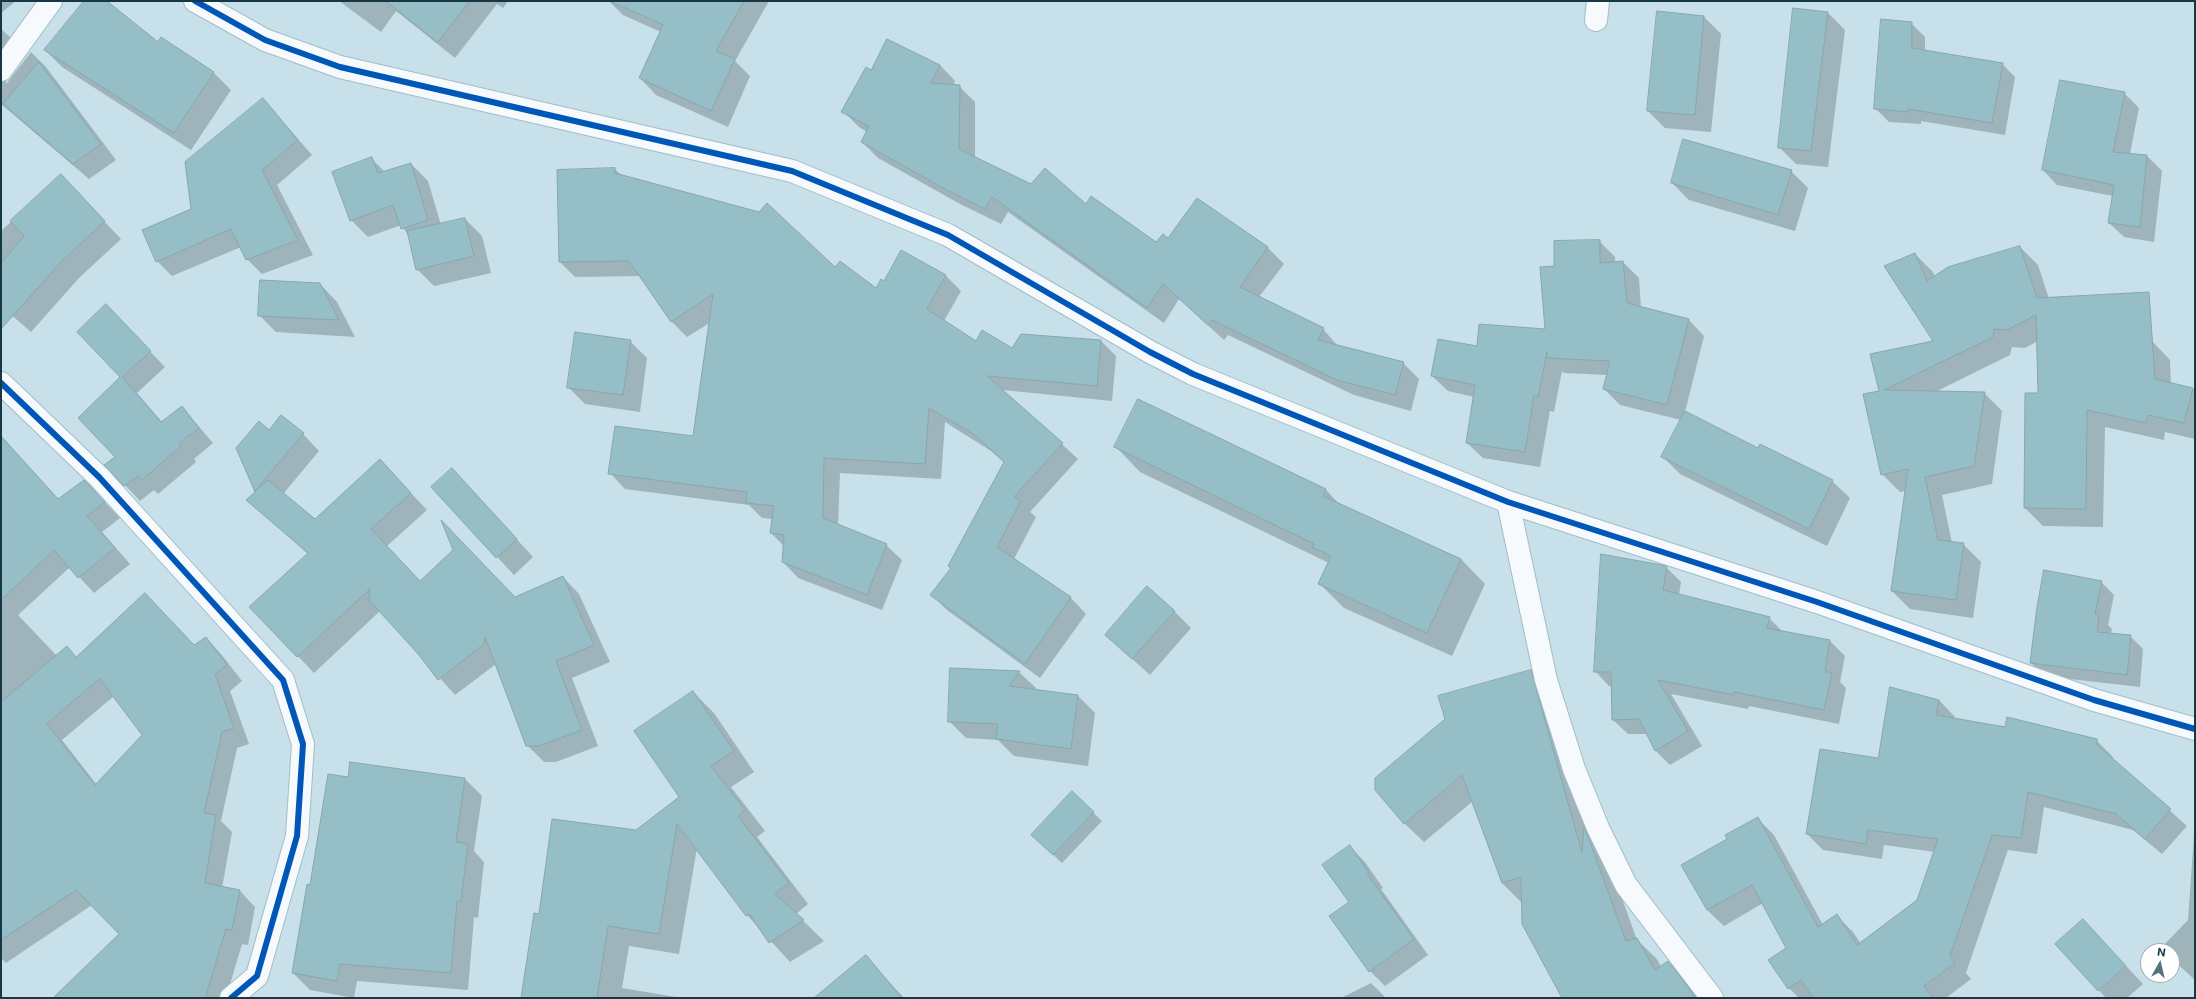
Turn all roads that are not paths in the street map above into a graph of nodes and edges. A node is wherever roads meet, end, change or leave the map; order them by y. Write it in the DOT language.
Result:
graph roads {
  1 [pos="51,1"];
  2 [pos="195,1"];
  3 [pos="1,70"];
  4 [pos="1,383"];
  5 [pos="1508,502"];
  6 [pos="2195,729"];
  7 [pos="231,998"];
  8 [pos="1712,998"];
  1 -- 3 [label="street"];
  2 -- 5 [label="street"];
  4 -- 7 [label="street"];
  5 -- 6 [label="street"];
  5 -- 8 [label="street"];
}
